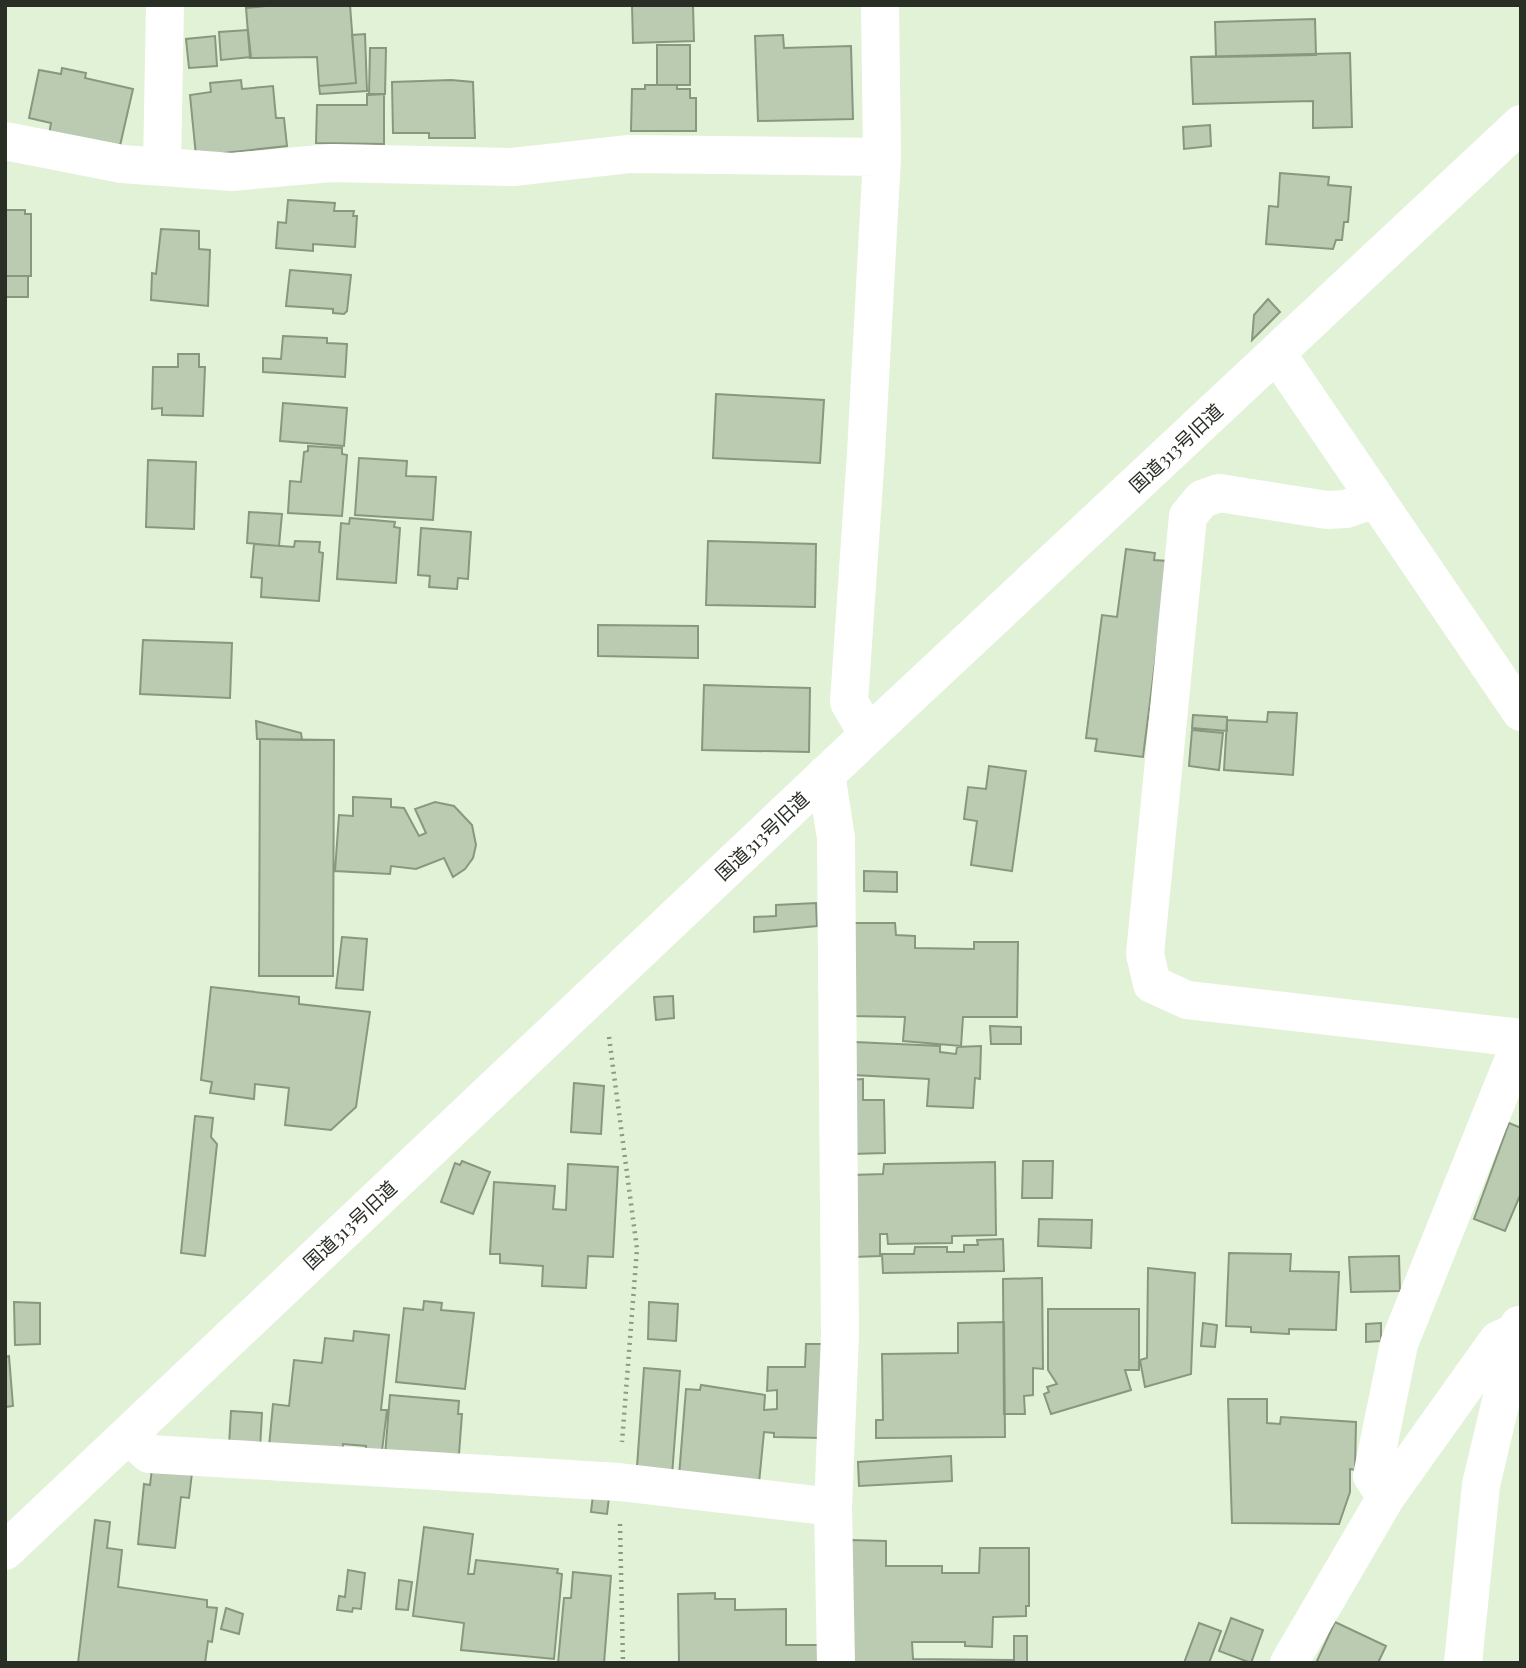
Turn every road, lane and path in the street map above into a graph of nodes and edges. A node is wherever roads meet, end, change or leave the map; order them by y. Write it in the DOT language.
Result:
graph roads {
  1 [pos="165,5"];
  2 [pos="880,5"];
  3 [pos="1521,124"];
  4 [pos="5,141"];
  5 [pos="882,157"];
  6 [pos="162,167"];
  7 [pos="1277,354"];
  8 [pos="1374,499"];
  9 [pos="1521,712"];
  10 [pos="868,735"];
  11 [pos="827,774"];
  12 [pos="583,1004"];
  13 [pos="1521,1040"];
  14 [pos="1518,1326"];
  15 [pos="128,1435"];
  16 [pos="619,1482"];
  17 [pos="1386,1497"];
  18 [pos="833,1507"];
  19 [pos="5,1551"];
  20 [pos="623,1663"];
  21 [pos="836,1663"];
  22 [pos="1289,1663"];
  23 [pos="1463,1663"];
  1 -- 6 [label="street"];
  2 -- 5 [label="street"];
  3 -- 7 [label="street, 国道313号旧道"];
  4 -- 6 [label="street"];
  5 -- 6 [label="street"];
  5 -- 10 [label="street"];
  7 -- 8 [label="street"];
  7 -- 10 [label="street, 国道313号旧道"];
  8 -- 9 [label="street"];
  8 -- 13 [label="street"];
  10 -- 11 [label="street, 国道313号旧道"];
  11 -- 12 [label="street, 国道313号旧道"];
  11 -- 18 [label="street"];
  12 -- 15 [label="street, 国道313号旧道"];
  12 -- 16 [label="path"];
  13 -- 17 [label="street"];
  14 -- 17 [label="street"];
  14 -- 23 [label="street"];
  15 -- 16 [label="street"];
  15 -- 19 [label="street, 国道313号旧道"];
  16 -- 18 [label="street"];
  16 -- 20 [label="path"];
  17 -- 22 [label="street"];
  18 -- 21 [label="street"];
}
